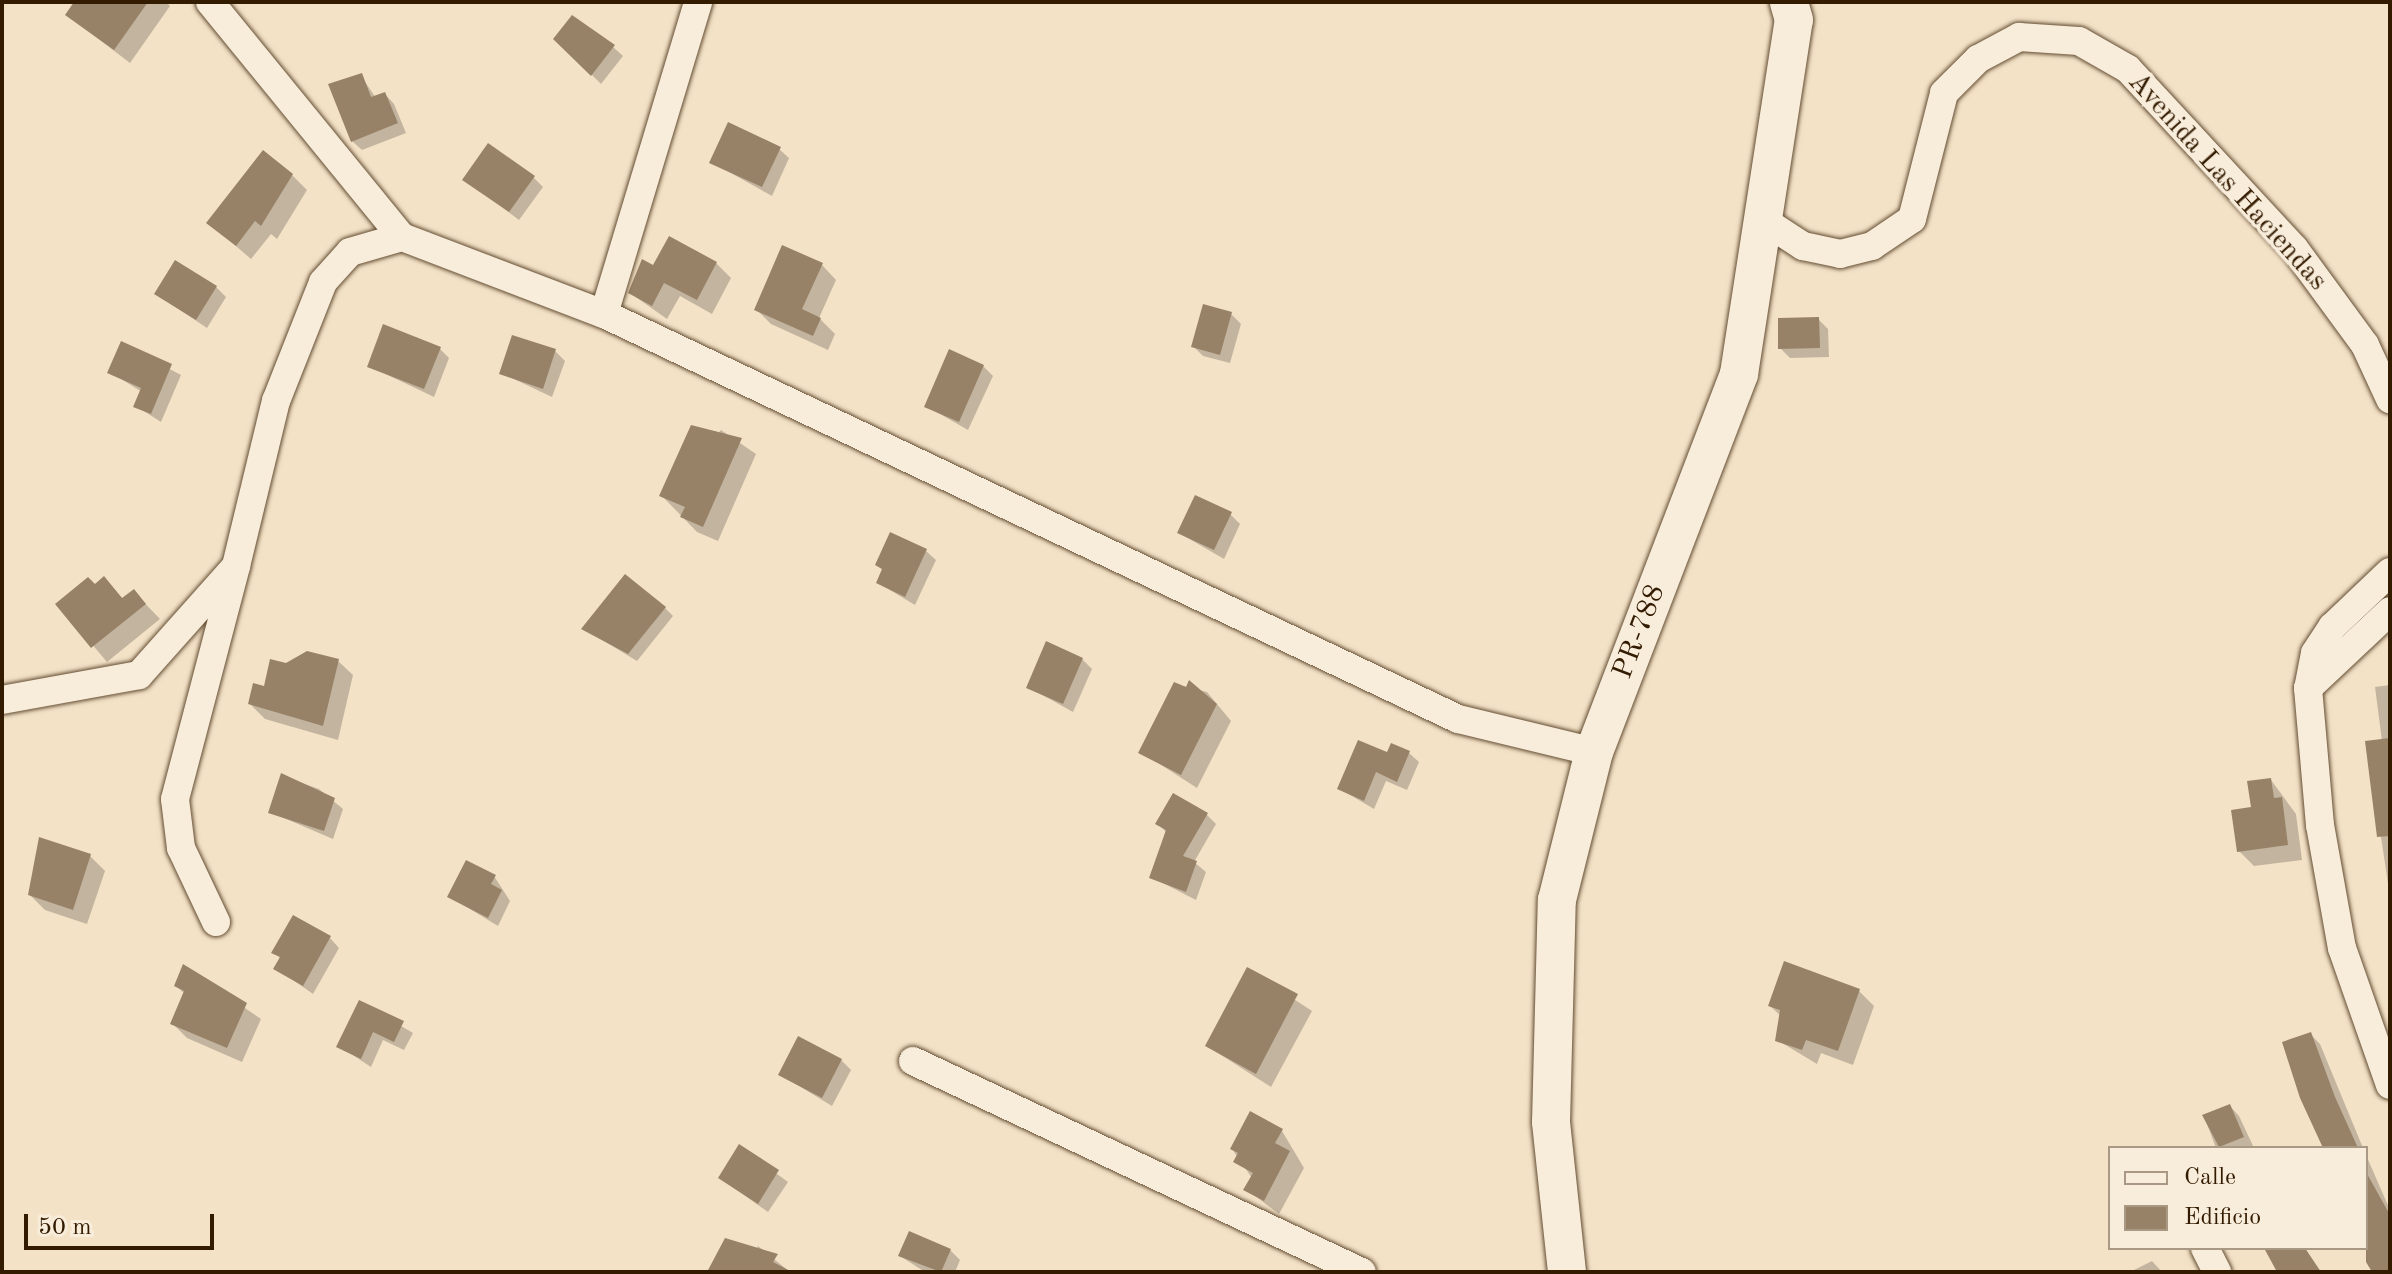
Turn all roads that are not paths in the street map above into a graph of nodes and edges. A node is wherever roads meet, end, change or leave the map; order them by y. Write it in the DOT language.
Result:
graph roads {
  1 [pos="210,2"];
  2 [pos="698,2"];
  3 [pos="1789,2"];
  4 [pos="1763,220"];
  5 [pos="402,237"];
  6 [pos="604,314"];
  7 [pos="2390,399"];
  8 [pos="236,566"];
  9 [pos="2390,572"];
  10 [pos="2390,611"];
  11 [pos="2341,635"];
  12 [pos="2,700"];
  13 [pos="1594,752"];
  14 [pos="216,922"];
  15 [pos="913,1061"];
  16 [pos="2390,1085"];
  17 [pos="2206,1250"];
  18 [pos="1362,1272"];
  19 [pos="1567,1272"];
  20 [pos="2217,1272"];
  1 -- 5 [label="street"];
  2 -- 6 [label="street"];
  3 -- 4 [label="street, PR-788 / PR-788"];
  4 -- 7 [label="street, Avenida Las Haciendas"];
  4 -- 13 [label="street, PR-788 / PR-788"];
  5 -- 6 [label="street"];
  5 -- 8 [label="street"];
  6 -- 13 [label="street"];
  8 -- 12 [label="street"];
  8 -- 14 [label="street"];
  9 -- 11 [label="street"];
  10 -- 11 [label="street"];
  11 -- 16 [label="street"];
  13 -- 19 [label="street, PR-788 / PR-788"];
  15 -- 18 [label="street"];
  17 -- 20 [label="street"];
}
